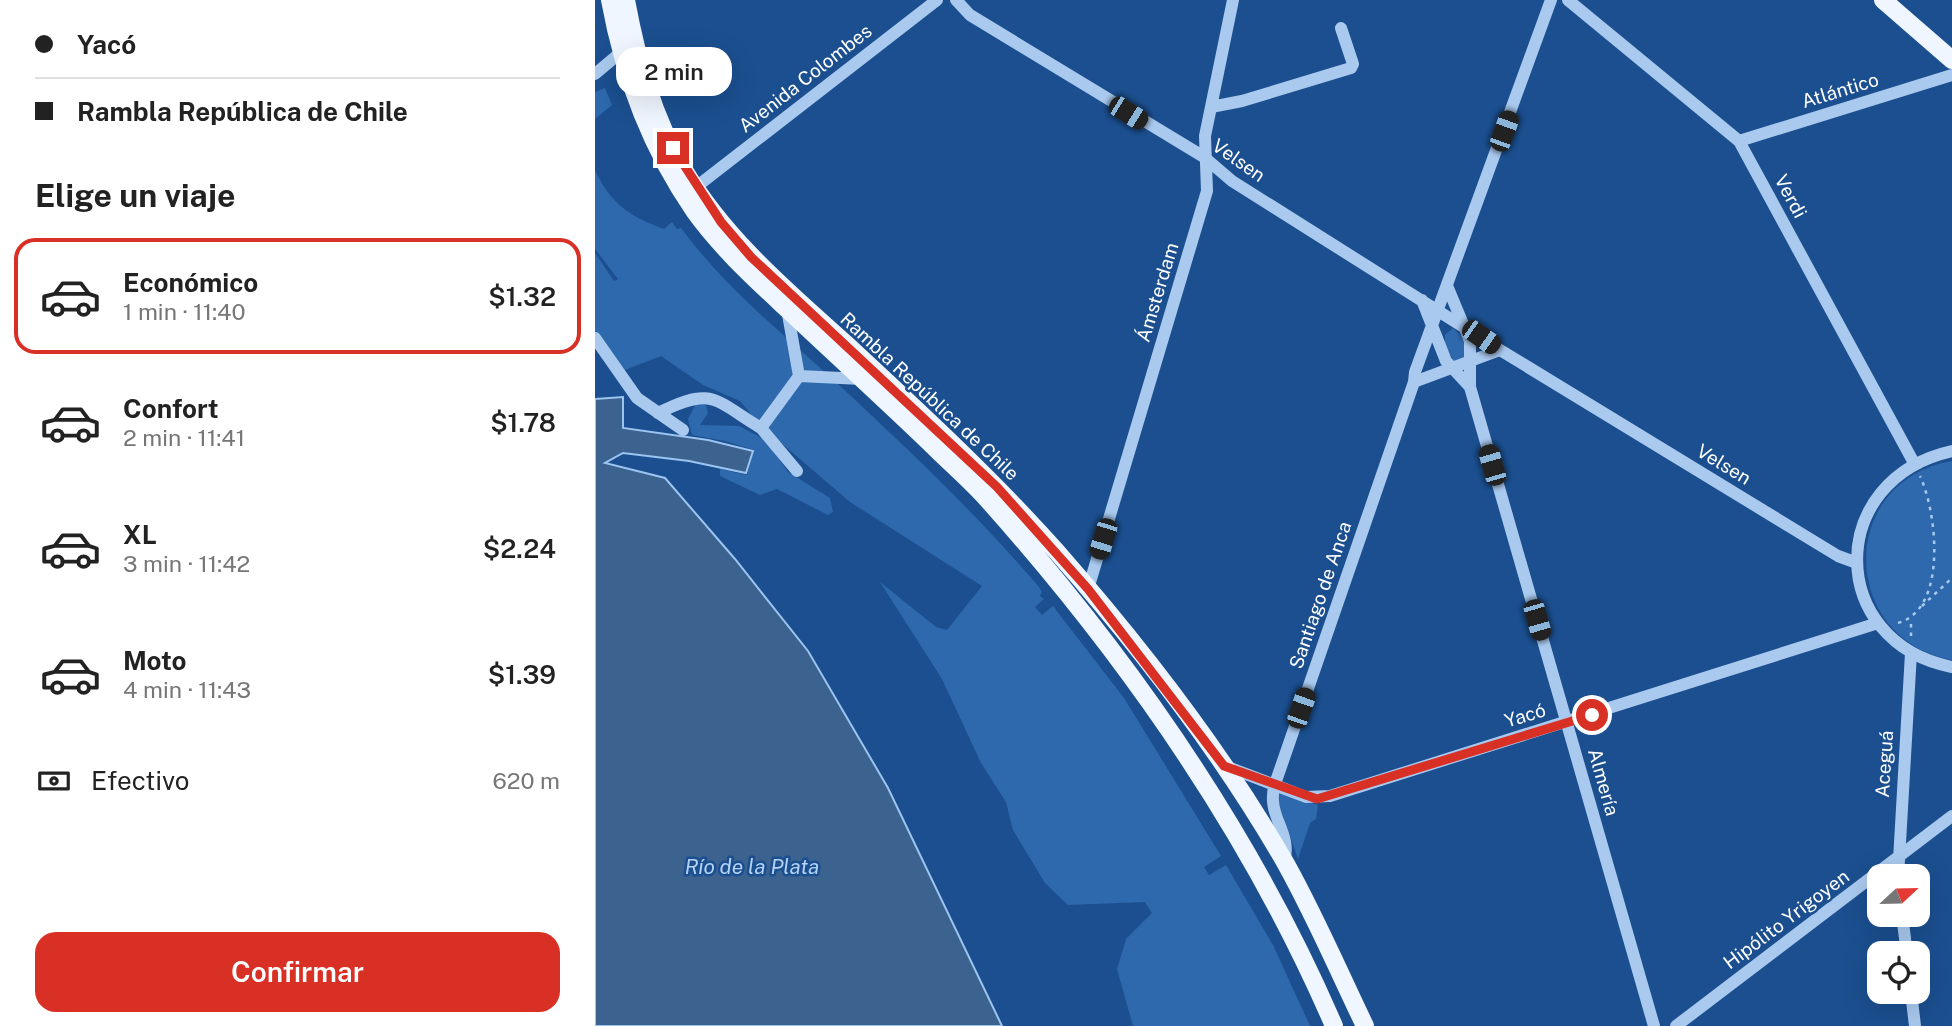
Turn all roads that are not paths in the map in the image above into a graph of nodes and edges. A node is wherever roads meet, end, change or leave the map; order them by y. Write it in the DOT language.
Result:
graph roads {
  1 [pos="610,0"];
  2 [pos="627,0"];
  3 [pos="937,0"];
  4 [pos="956,0"];
  5 [pos="1233,0"];
  6 [pos="1551,0"];
  7 [pos="1568,0"];
  8 [pos="1883,0"];
  9 [pos="1341,28"];
  10 [pos="620,53"];
  11 [pos="1952,60"];
  12 [pos="595,74"];
  13 [pos="1952,75"];
  14 [pos="1211,107"];
  15 [pos="1739,141"];
  16 [pos="1204,158"];
  17 [pos="696,187"];
  18 [pos="1448,288"];
  19 [pos="1422,300"];
  20 [pos="787,309"];
  21 [pos="1439,310"];
  22 [pos="1462,323"];
  23 [pos="1432,328"];
  24 [pos="595,338"];
  25 [pos="1500,350"];
  26 [pos="1472,362"];
  27 [pos="1452,370"];
  28 [pos="799,376"];
  29 [pos="863,379"];
  30 [pos="1414,382"];
  31 [pos="1470,387"];
  32 [pos="658,413"];
  33 [pos="761,428"];
  34 [pos="683,430"];
  35 [pos="1952,451"];
  36 [pos="1914,463"];
  37 [pos="797,471"];
  38 [pos="1857,563"];
  39 [pos="1088,589"];
  40 [pos="1878,622"];
  41 [pos="1911,653"];
  42 [pos="1952,667"];
  43 [pos="1567,723"];
  44 [pos="1224,766"];
  45 [pos="1275,784"];
  46 [pos="1952,816"];
  47 [pos="1898,858"];
  48 [pos="1284,861"];
  49 [pos="1898,864"];
  50 [pos="1912,1004"];
  51 [pos="1334,1026"];
  52 [pos="1365,1026"];
  53 [pos="1654,1026"];
  54 [pos="1676,1026"];
  55 [pos="1915,1026"];
  1 -- 10 [label="main road, Rambla República de Chile"];
  2 -- 17 [label="main road, Rambla República de Chile"];
  3 -- 17 [label="street, Avenida Colombes"];
  4 -- 16 [label="street, Velsen"];
  5 -- 14 [label="street, Ámsterdam"];
  6 -- 18 [label="street, Santiago de Anca"];
  7 -- 15 [label="street, Verdi"];
  8 -- 11 [label="main road"];
  9 -- 14 [label="street"];
  10 -- 12 [label="street"];
  10 -- 20 [label="main road, Rambla República de Chile"];
  13 -- 15 [label="street, Atlántico"];
  14 -- 16 [label="street, Ámsterdam"];
  15 -- 36 [label="street, Verdi"];
  16 -- 19 [label="street, Velsen"];
  16 -- 39 [label="street, Ámsterdam"];
  17 -- 39 [label="main road, Rambla República de Chile"];
  18 -- 21 [label="street, Santiago de Anca"];
  18 -- 22 [label="street, Almería"];
  19 -- 21 [label="street, Velsen"];
  19 -- 23 [label="street"];
  20 -- 28 [label="street"];
  20 -- 29 [label="main road, Rambla República de Chile"];
  21 -- 22 [label="street, Velsen"];
  21 -- 23 [label="street, Santiago de Anca"];
  22 -- 25 [label="street, Velsen"];
  22 -- 26 [label="street, Almería"];
  23 -- 27 [label="street"];
  23 -- 30 [label="street, Santiago de Anca"];
  24 -- 32 [label="street"];
  25 -- 26 [label="street"];
  25 -- 38 [label="street, Velsen"];
  26 -- 27 [label="street"];
  26 -- 31 [label="street, Almería"];
  27 -- 30 [label="street"];
  27 -- 31 [label="street"];
  28 -- 29 [label="street"];
  28 -- 33 [label="street"];
  29 -- 51 [label="main road, Rambla República de Chile"];
  30 -- 45 [label="street, Santiago de Anca"];
  31 -- 43 [label="street, Almería"];
  32 -- 33 [label="street"];
  32 -- 34 [label="street"];
  33 -- 37 [label="street"];
  35 -- 36 [label="street"];
  36 -- 38 [label="street"];
  38 -- 40 [label="street"];
  39 -- 44 [label="main road, Rambla República de Chile"];
  40 -- 41 [label="street"];
  40 -- 43 [label="street, Yacó"];
  41 -- 42 [label="street"];
  41 -- 47 [label="street, Aceguá"];
  43 -- 45 [label="street, Yacó"];
  43 -- 53 [label="street, Almería"];
  44 -- 45 [label="street, Yacó"];
  44 -- 48 [label="main road, Rambla República de Chile"];
  45 -- 48 [label="street, Santiago de Anca"];
  46 -- 47 [label="street, Hipólito Yrigoyen"];
  47 -- 49 [label="street, Aceguá"];
  47 -- 54 [label="street, Hipólito Yrigoyen"];
  48 -- 52 [label="main road, Rambla República de Chile"];
  50 -- 55 [label="street"];
}
